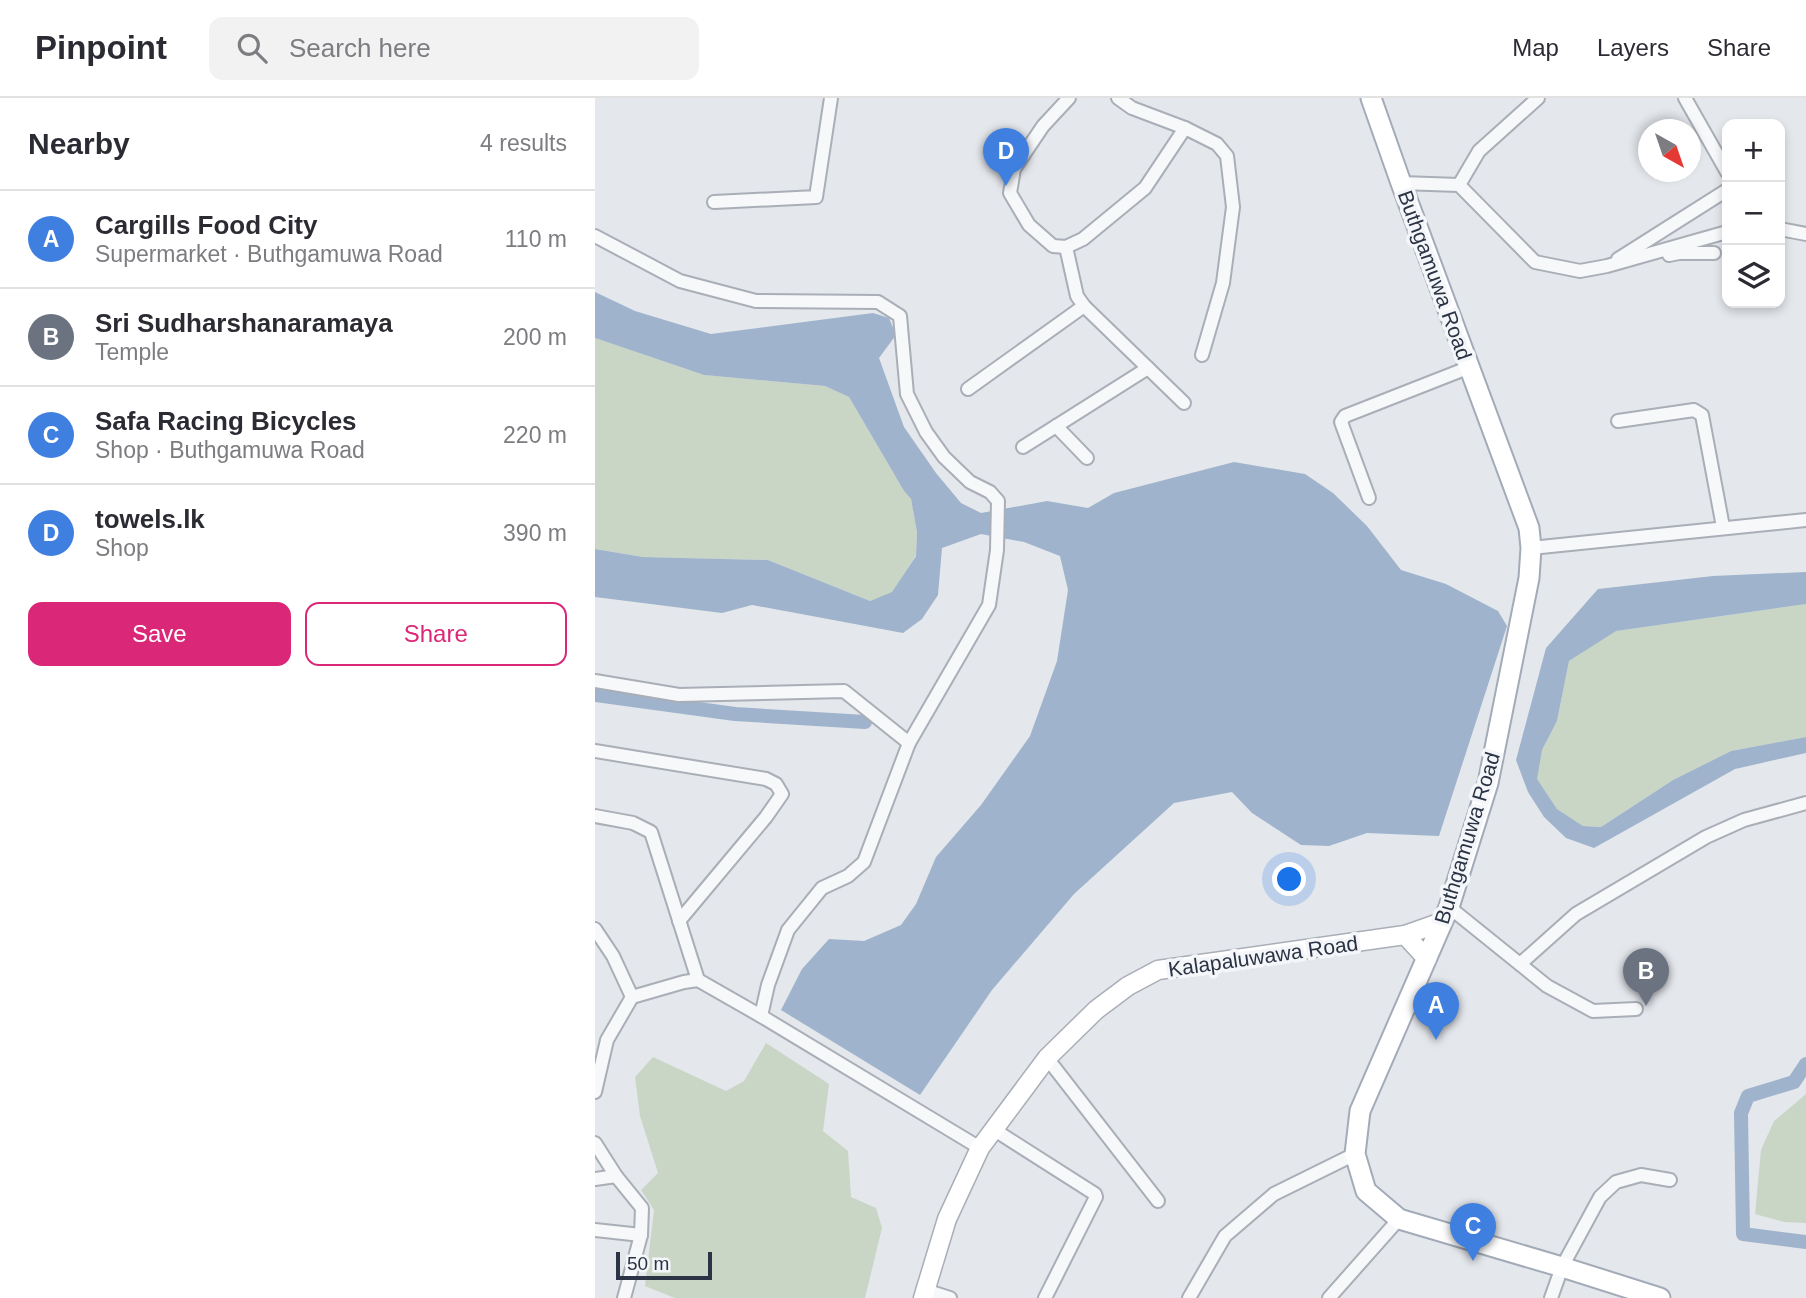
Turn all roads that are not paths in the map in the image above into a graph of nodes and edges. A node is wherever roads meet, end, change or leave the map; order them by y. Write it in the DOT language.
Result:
graph roads {
  1 [pos="831,98"];
  2 [pos="1069,98"];
  3 [pos="1118,98"];
  4 [pos="1371,98"];
  5 [pos="1538,98"];
  6 [pos="1685,98"];
  7 [pos="1185,128"];
  8 [pos="1722,163"];
  9 [pos="1401,183"];
  10 [pos="1458,185"];
  11 [pos="1722,193"];
  12 [pos="714,202"];
  13 [pos="1785,230"];
  14 [pos="1722,233"];
  15 [pos="1806,234"];
  16 [pos="595,236"];
  17 [pos="1066,247"];
  18 [pos="1714,253"];
  19 [pos="1607,266"];
  20 [pos="1084,306"];
  21 [pos="1202,355"];
  22 [pos="1470,367"];
  23 [pos="1148,368"];
  24 [pos="968,389"];
  25 [pos="1184,403"];
  26 [pos="1618,421"];
  27 [pos="1056,425"];
  28 [pos="1023,447"];
  29 [pos="1087,458"];
  30 [pos="1369,498"];
  31 [pos="1806,520"];
  32 [pos="1723,527"];
  33 [pos="1531,548"];
  34 [pos="595,681"];
  35 [pos="909,743"];
  36 [pos="595,751"];
  37 [pos="1806,803"];
  38 [pos="595,816"];
  39 [pos="1446,915"];
  40 [pos="679,921"];
  41 [pos="595,929"];
  42 [pos="1405,935"];
  43 [pos="1427,959"];
  44 [pos="1520,964"];
  45 [pos="698,980"];
  46 [pos="632,997"];
  47 [pos="1636,1010"];
  48 [pos="761,1016"];
  49 [pos="1047,1058"];
  50 [pos="595,1086"];
  51 [pos="595,1092"];
  52 [pos="993,1129"];
  53 [pos="595,1143"];
  54 [pos="979,1148"];
  55 [pos="1355,1154"];
  56 [pos="616,1176"];
  57 [pos="595,1179"];
  58 [pos="1670,1180"];
  59 [pos="1158,1201"];
  60 [pos="1399,1219"];
  61 [pos="595,1230"];
  62 [pos="641,1236"];
  63 [pos="1562,1267"];
  64 [pos="924,1294"];
  65 [pos="624,1298"];
  66 [pos="950,1298"];
  67 [pos="1045,1298"];
  68 [pos="1189,1298"];
  69 [pos="1329,1298"];
  70 [pos="1551,1298"];
  71 [pos="1660,1298"];
  1 -- 12 [label="street"];
  2 -- 17 [label="street"];
  3 -- 7 [label="street"];
  4 -- 9 [label="main road, Buthgamuwa Road"];
  5 -- 10 [label="street"];
  6 -- 8 [label="street"];
  7 -- 17 [label="street"];
  7 -- 21 [label="street"];
  9 -- 10 [label="street"];
  9 -- 22 [label="main road, Buthgamuwa Road"];
  10 -- 19 [label="street"];
  11 -- 19 [label="street"];
  13 -- 15 [label="street"];
  14 -- 19 [label="street"];
  16 -- 35 [label="street"];
  17 -- 20 [label="street"];
  18 -- 19 [label="street"];
  20 -- 23 [label="street"];
  20 -- 24 [label="street"];
  22 -- 30 [label="street"];
  22 -- 33 [label="main road, Buthgamuwa Road"];
  23 -- 25 [label="street"];
  23 -- 27 [label="street"];
  26 -- 32 [label="street"];
  27 -- 28 [label="street"];
  27 -- 29 [label="street"];
  31 -- 32 [label="street"];
  32 -- 33 [label="street"];
  33 -- 39 [label="main road, Buthgamuwa Road"];
  34 -- 35 [label="street"];
  35 -- 48 [label="street"];
  36 -- 40 [label="street"];
  37 -- 44 [label="street"];
  38 -- 40 [label="street"];
  39 -- 42 [label="street, Kalapaluwawa Road"];
  39 -- 43 [label="main road, Buthgamuwa Road"];
  39 -- 44 [label="street"];
  40 -- 45 [label="street"];
  41 -- 46 [label="street"];
  42 -- 43 [label="street"];
  42 -- 49 [label="street, Kalapaluwawa Road"];
  43 -- 55 [label="main road, Buthgamuwa Road"];
  44 -- 47 [label="street"];
  45 -- 46 [label="street"];
  45 -- 48 [label="street"];
  46 -- 50 [label="street"];
  48 -- 54 [label="street"];
  49 -- 52 [label="street, Kalapaluwawa Road"];
  49 -- 59 [label="street"];
  50 -- 51 [label="street"];
  52 -- 54 [label="street, Kalapaluwawa Road"];
  52 -- 67 [label="street"];
  53 -- 56 [label="street"];
  54 -- 64 [label="street, Kalapaluwawa Road"];
  55 -- 60 [label="main road, Buthgamuwa Road"];
  55 -- 68 [label="street"];
  56 -- 57 [label="street"];
  56 -- 62 [label="street"];
  58 -- 63 [label="street"];
  60 -- 63 [label="main road, Buthgamuwa Road"];
  60 -- 69 [label="street"];
  61 -- 62 [label="street"];
  62 -- 65 [label="street"];
  63 -- 70 [label="street"];
  63 -- 71 [label="main road, Buthgamuwa Road"];
  64 -- 66 [label="street"];
}
